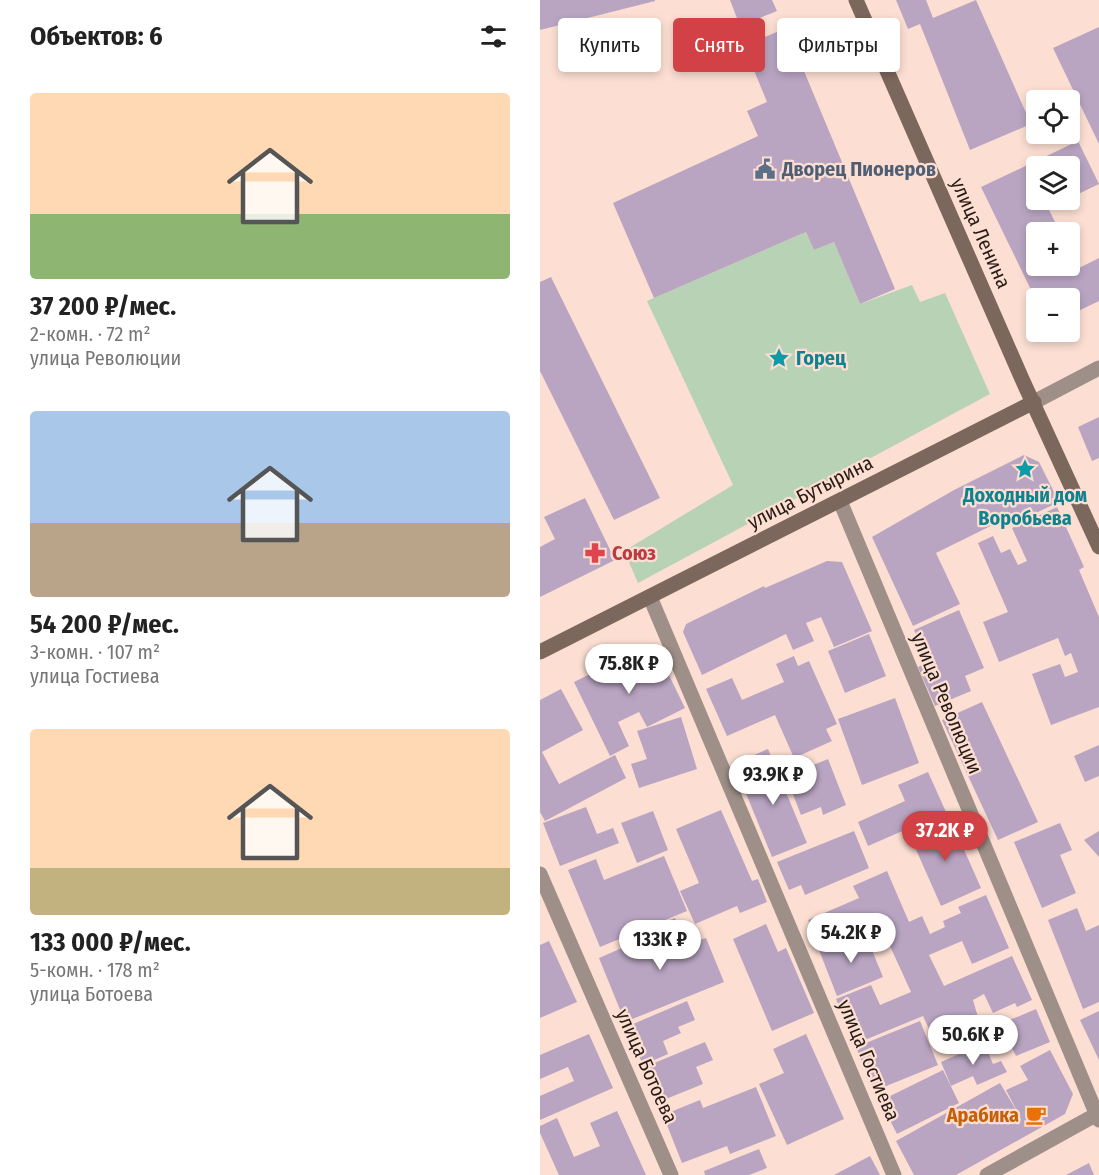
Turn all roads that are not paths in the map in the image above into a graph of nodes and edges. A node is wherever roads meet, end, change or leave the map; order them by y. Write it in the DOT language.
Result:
graph roads {
  1 [pos="855,0"];
  2 [pos="1099,368"];
  3 [pos="1034,402"];
  4 [pos="840,501"];
  5 [pos="1099,547"];
  6 [pos="650,597"];
  7 [pos="540,652"];
  8 [pos="540,874"];
  9 [pos="1098,1116"];
  10 [pos="671,1175"];
  11 [pos="894,1175"];
  12 [pos="987,1175"];
  1 -- 3 [label="main road, улица Ленина"];
  2 -- 3 [label="street, улица Бутырина"];
  3 -- 4 [label="main road, улица Бутырина"];
  3 -- 5 [label="main road, улица Ленина"];
  4 -- 6 [label="main road, улица Бутырина"];
  4 -- 9 [label="street, улица Революции"];
  6 -- 7 [label="main road, улица Бутырина"];
  6 -- 11 [label="street, улица Гостиева"];
  8 -- 10 [label="street, улица Ботоева"];
  9 -- 12 [label="street"];
}
